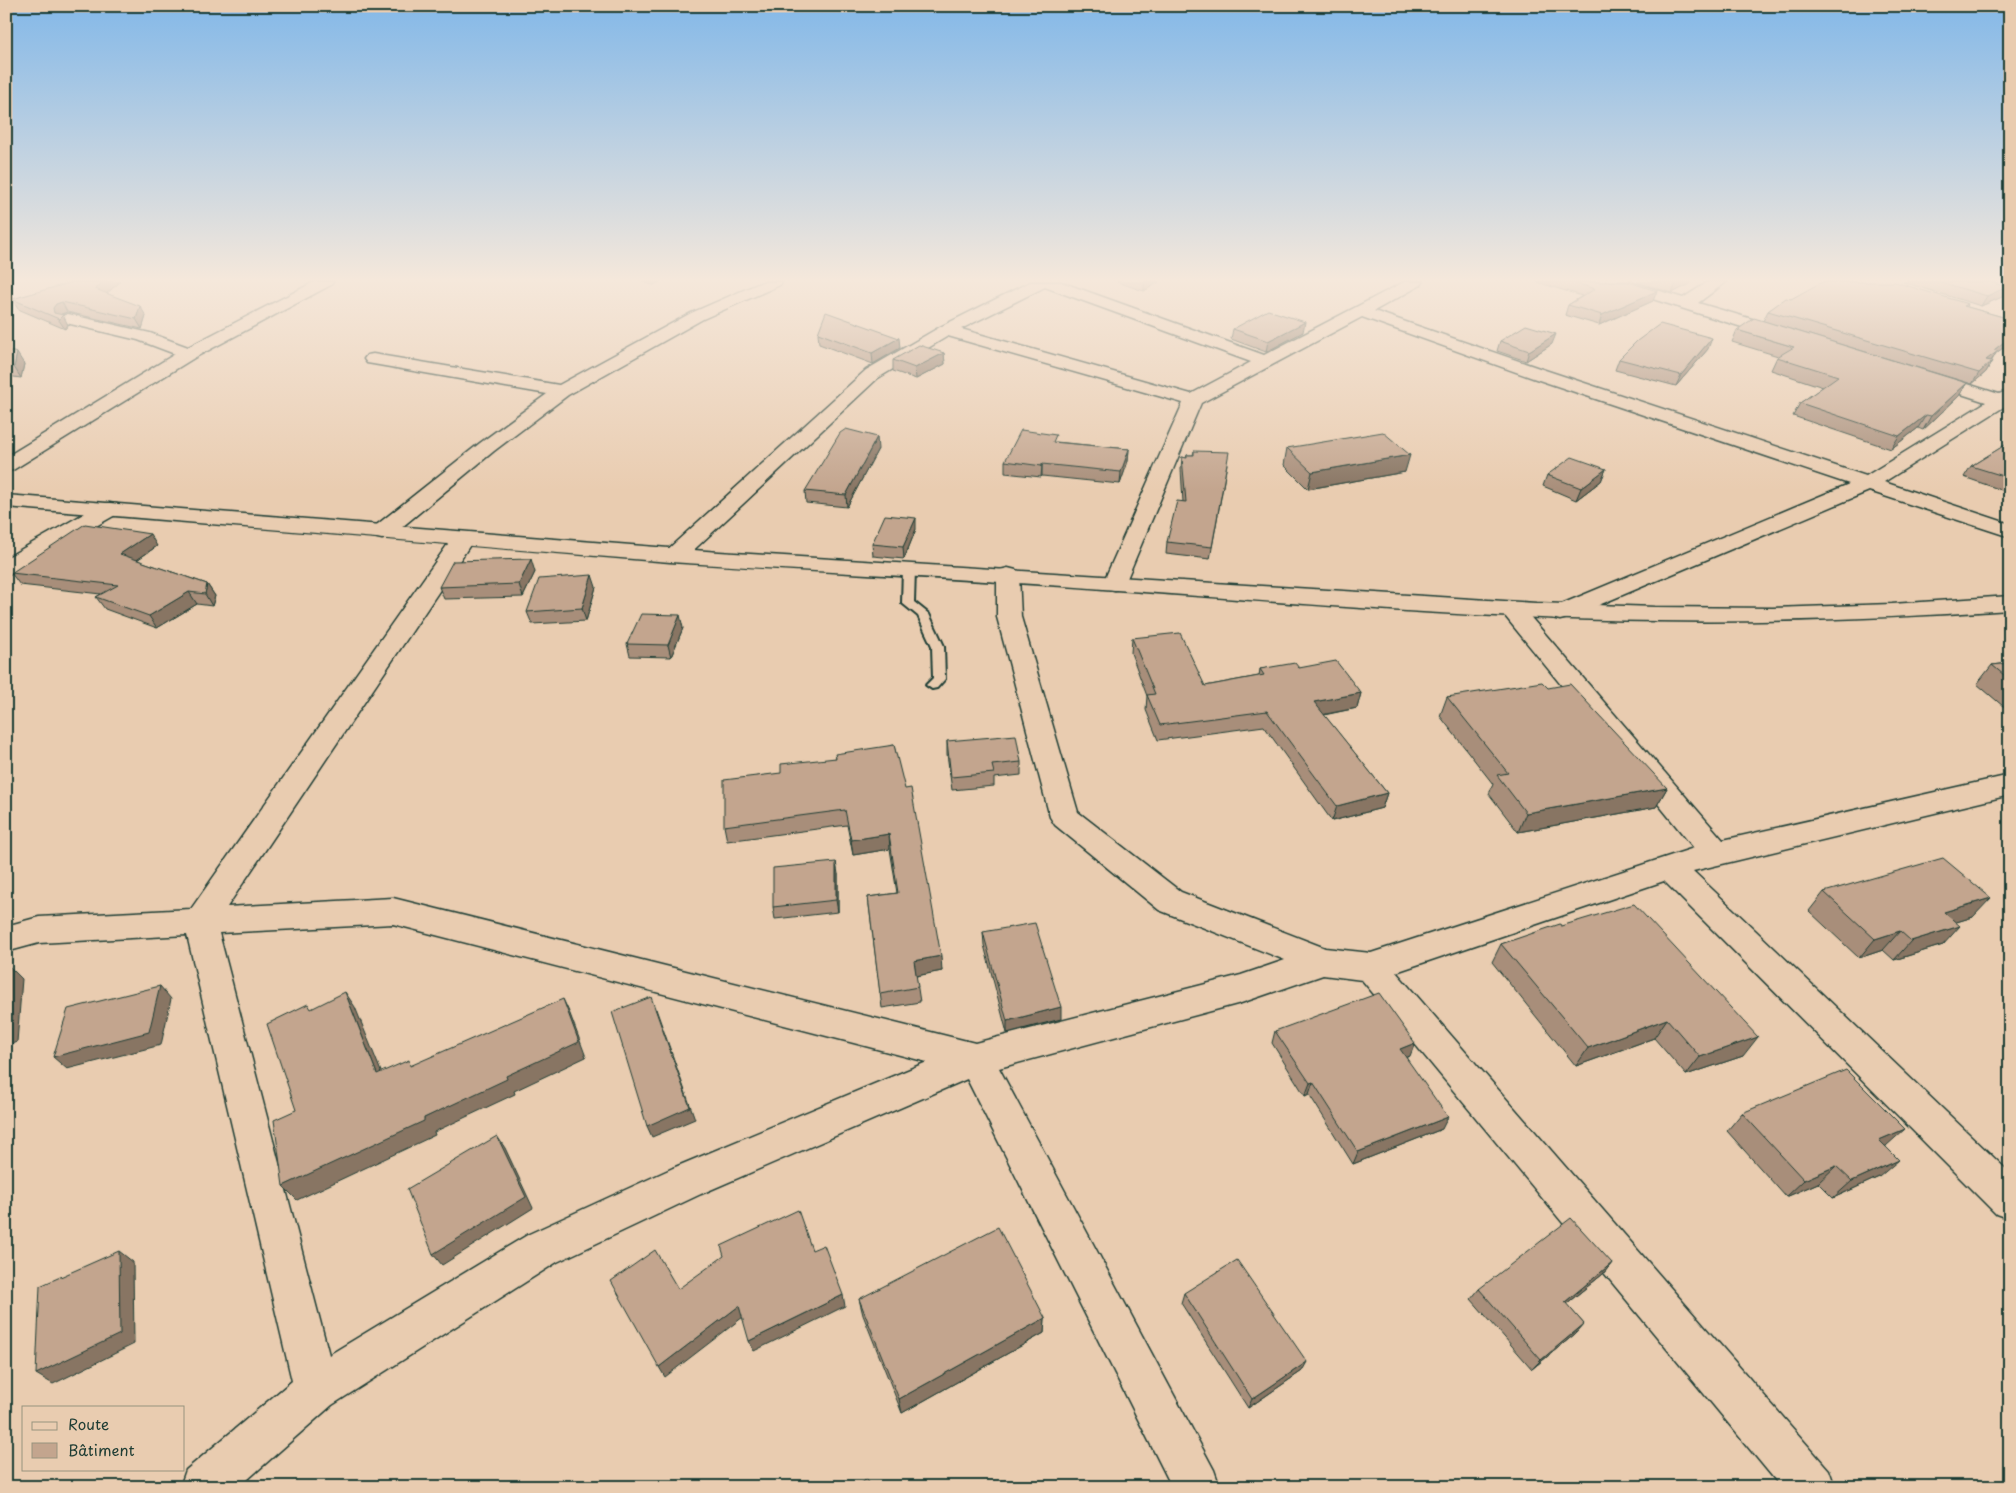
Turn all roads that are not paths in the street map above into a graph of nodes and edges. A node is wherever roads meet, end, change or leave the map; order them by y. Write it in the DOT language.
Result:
graph roads {
  1 [pos="183,352"];
  2 [pos="192,352"];
  3 [pos="633,352"];
  4 [pos="910,352"];
  5 [pos="1022,352"];
  6 [pos="1237,352"];
  7 [pos="1286,352"];
  8 [pos="1475,352"];
  9 [pos="188,354"];
  10 [pos="373,359"];
  11 [pos="1266,362"];
  12 [pos="1914,374"];
  13 [pos="562,391"];
  14 [pos="2005,397"];
  15 [pos="1193,400"];
  16 [pos="6,466"];
  17 [pos="1867,484"];
  18 [pos="6,500"];
  19 [pos="109,509"];
  20 [pos="2010,531"];
  21 [pos="382,532"];
  22 [pos="463,539"];
  23 [pos="675,555"];
  24 [pos="6,568"];
  25 [pos="909,569"];
  26 [pos="1008,575"];
  27 [pos="1115,583"];
  28 [pos="2010,602"];
  29 [pos="1513,611"];
  30 [pos="1560,613"];
  31 [pos="932,685"];
  32 [pos="2010,785"];
  33 [pos="1716,853"];
  34 [pos="1669,867"];
  35 [pos="200,922"];
  36 [pos="6,939"];
  37 [pos="1323,961"];
  38 [pos="1371,967"];
  39 [pos="975,1059"];
  40 [pos="2010,1200"];
  41 [pos="316,1389"];
  42 [pos="203,1487"];
  43 [pos="1197,1487"];
  44 [pos="1812,1487"];
  1 -- 9 [label="street"];
  2 -- 9 [label="street"];
  3 -- 13 [label="street"];
  4 -- 23 [label="street"];
  5 -- 15 [label="street"];
  6 -- 11 [label="street"];
  7 -- 11 [label="street"];
  8 -- 17 [label="street"];
  9 -- 16 [label="street"];
  10 -- 13 [label="street"];
  11 -- 15 [label="street"];
  12 -- 14 [label="street"];
  13 -- 21 [label="street"];
  14 -- 17 [label="street"];
  15 -- 27 [label="street"];
  17 -- 20 [label="street"];
  17 -- 30 [label="street"];
  18 -- 19 [label="street"];
  19 -- 21 [label="street"];
  19 -- 24 [label="street"];
  21 -- 22 [label="street"];
  22 -- 23 [label="street"];
  22 -- 35 [label="street"];
  23 -- 25 [label="street"];
  25 -- 26 [label="street"];
  25 -- 31 [label="lane"];
  26 -- 27 [label="street"];
  26 -- 37 [label="street"];
  27 -- 29 [label="street"];
  28 -- 30 [label="street"];
  29 -- 30 [label="street"];
  29 -- 33 [label="street"];
  32 -- 33 [label="street"];
  33 -- 34 [label="street"];
  34 -- 38 [label="street"];
  34 -- 40 [label="street"];
  35 -- 36 [label="street"];
  35 -- 39 [label="street"];
  35 -- 41 [label="street"];
  37 -- 38 [label="street"];
  37 -- 39 [label="street"];
  38 -- 44 [label="street"];
  39 -- 41 [label="street"];
  39 -- 43 [label="street"];
  41 -- 42 [label="street"];
}
